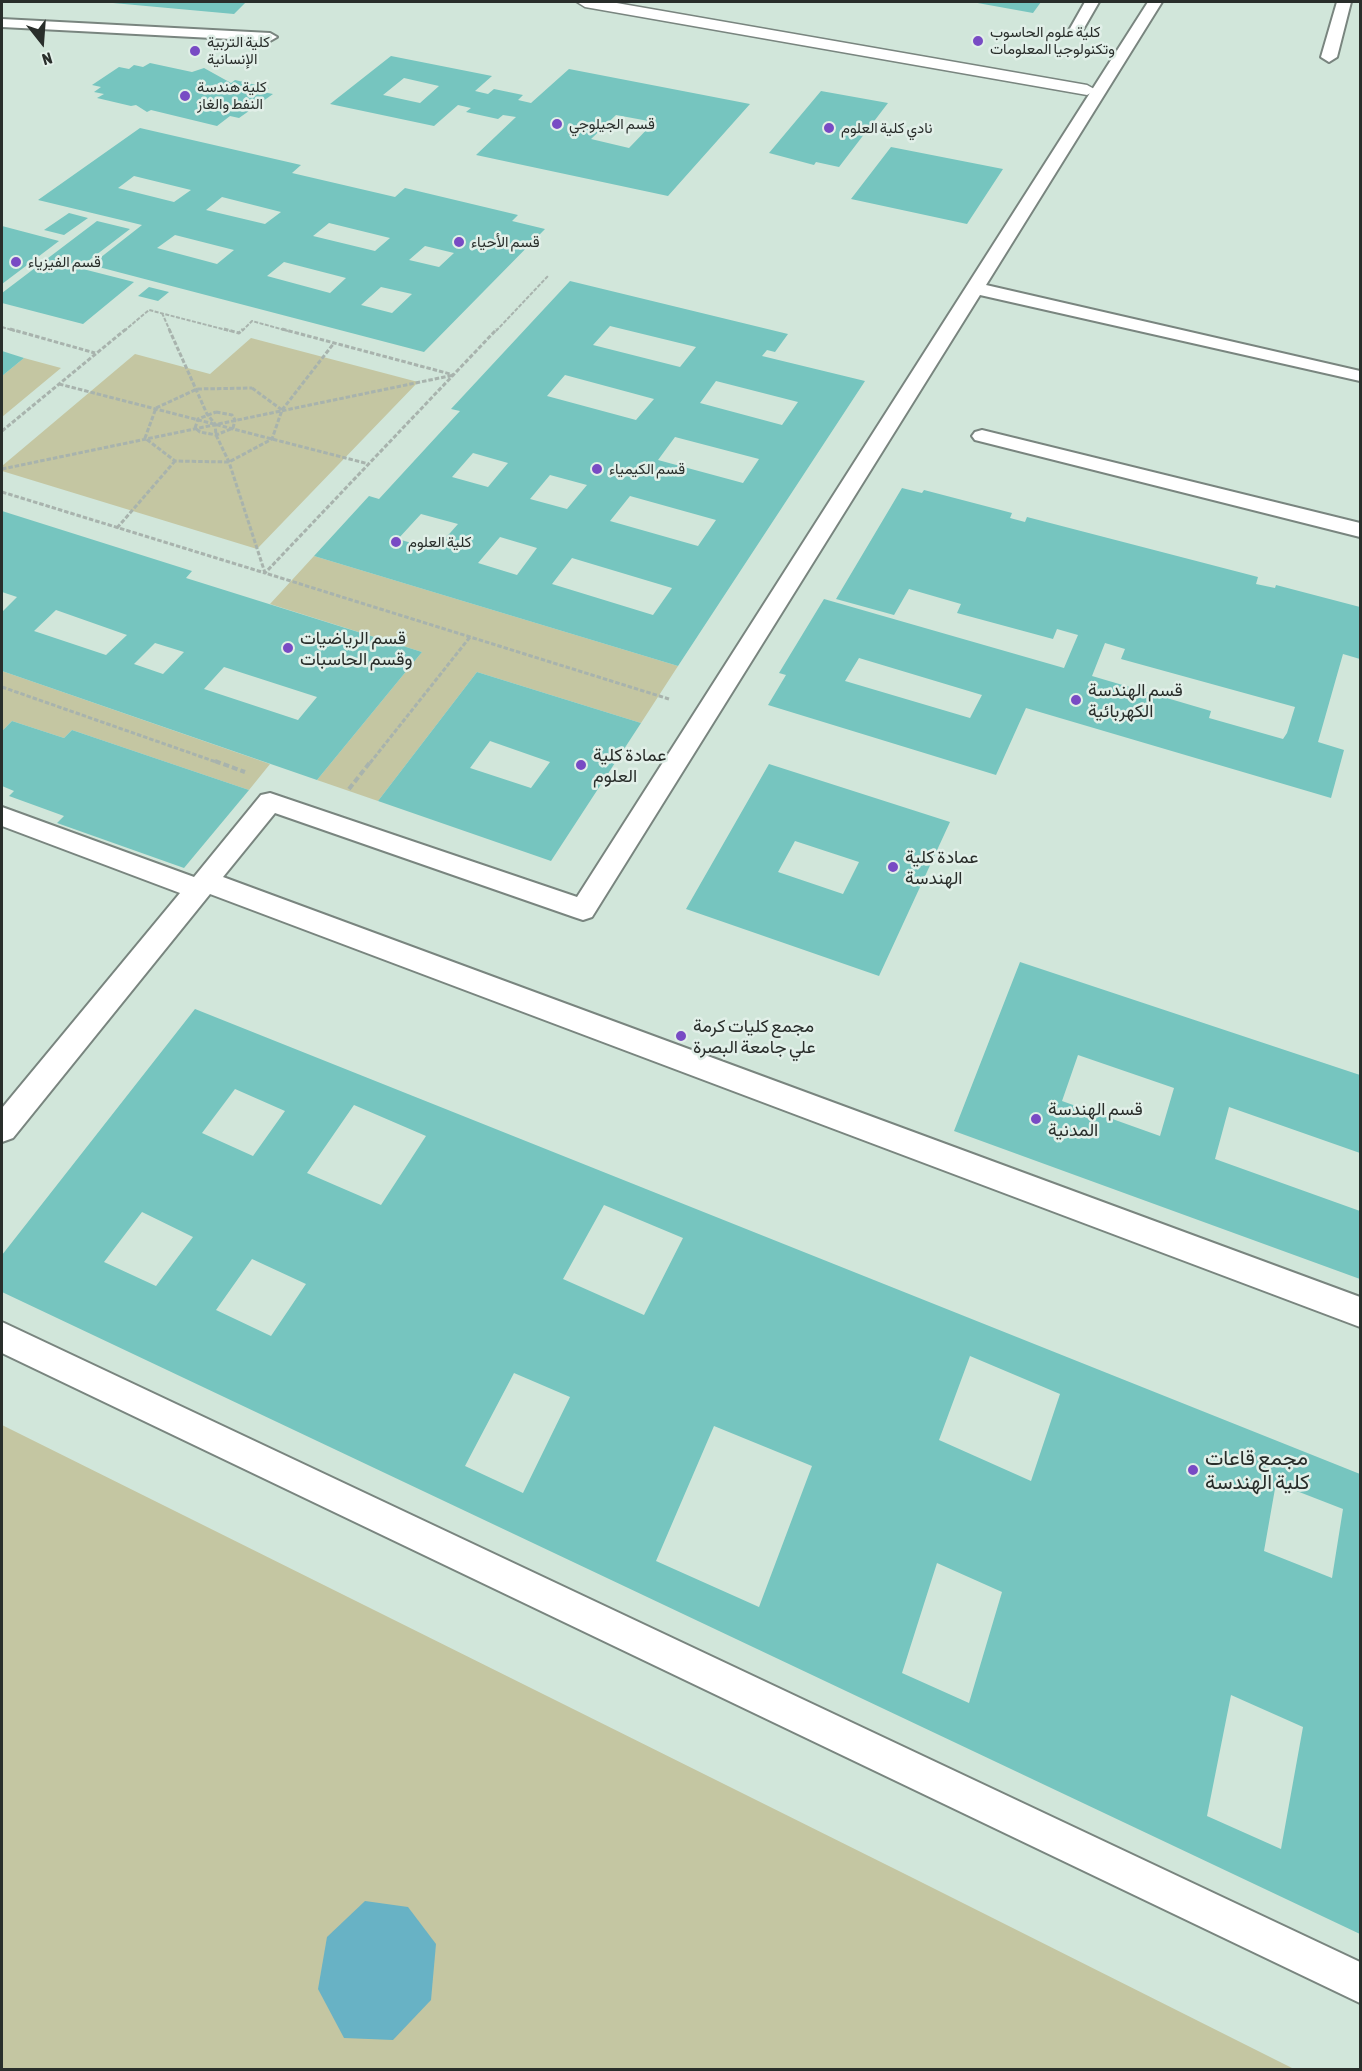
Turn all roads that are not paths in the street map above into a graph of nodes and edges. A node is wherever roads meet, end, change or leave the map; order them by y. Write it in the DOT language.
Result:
graph roads {
  1 [pos="585,2"];
  2 [pos="1092,2"];
  3 [pos="1155,2"];
  4 [pos="1344,2"];
  5 [pos="2,23"];
  6 [pos="1075,32"];
  7 [pos="270,37"];
  8 [pos="1329,57"];
  9 [pos="1087,90"];
  10 [pos="979,280"];
  11 [pos="1269,336"];
  12 [pos="1359,376"];
  13 [pos="982,436"];
  14 [pos="1360,530"];
  15 [pos="2,816"];
  16 [pos="202,885"];
  17 [pos="2,1129"];
  18 [pos="1360,1312"];
  19 [pos="2,1337"];
  20 [pos="1360,1983"];
  1 -- 9 [label="street"];
  2 -- 6 [label="lane"];
  3 -- 10 [label="lane"];
  4 -- 8 [label="lane"];
  5 -- 7 [label="lane"];
  10 -- 11 [label="lane"];
  10 -- 12 [label="lane"];
  10 -- 16 [label="lane"];
  13 -- 14 [label="lane"];
  15 -- 16 [label="lane"];
  16 -- 17 [label="lane"];
  16 -- 18 [label="lane"];
  19 -- 20 [label="lane"];
}
